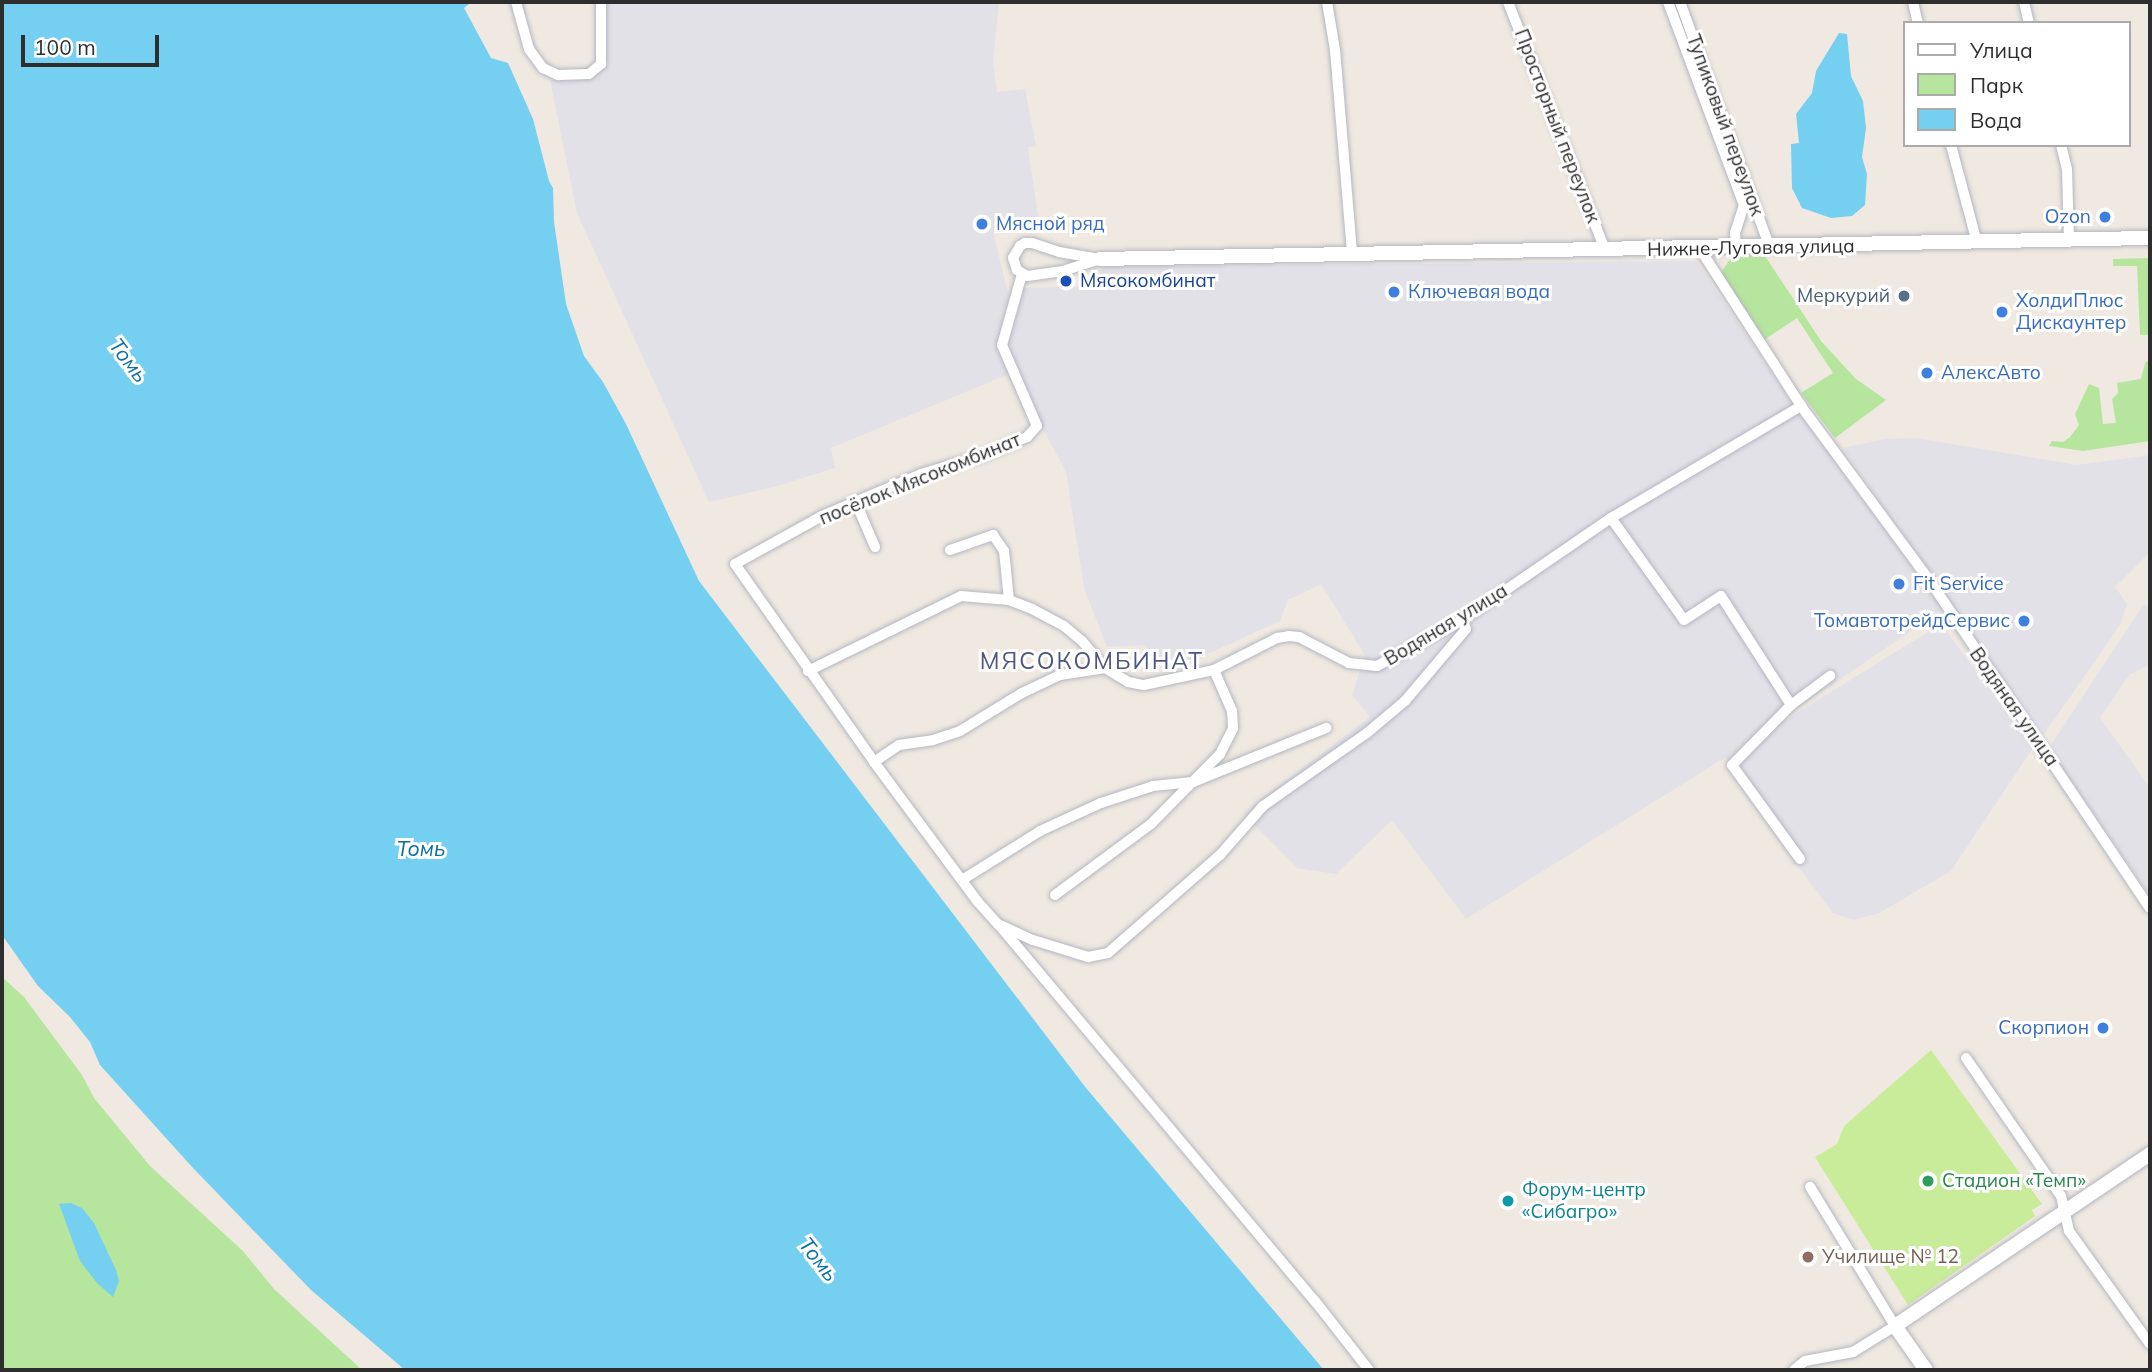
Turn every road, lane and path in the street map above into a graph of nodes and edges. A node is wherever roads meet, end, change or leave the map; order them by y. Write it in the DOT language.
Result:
graph roads {
  1 [pos="516,2"];
  2 [pos="603,2"];
  3 [pos="1327,2"];
  4 [pos="1510,2"];
  5 [pos="1668,2"];
  6 [pos="1680,2"];
  7 [pos="1913,2"];
  8 [pos="2024,2"];
  9 [pos="1918,21"];
  10 [pos="2029,21"];
  11 [pos="1952,147"];
  12 [pos="2062,147"];
  13 [pos="2150,239"];
  14 [pos="2069,240"];
  15 [pos="1977,243"];
  16 [pos="1736,248"];
  17 [pos="1770,248"];
  18 [pos="1700,249"];
  19 [pos="1605,250"];
  20 [pos="1352,252"];
  21 [pos="1100,259"];
  22 [pos="1022,274"];
  23 [pos="1801,406"];
  24 [pos="856,503"];
  25 [pos="1611,518"];
  26 [pos="875,547"];
  27 [pos="950,550"];
  28 [pos="1009,600"];
  29 [pos="1462,620"];
  30 [pos="1105,668"];
  31 [pos="1214,670"];
  32 [pos="808,671"];
  33 [pos="1830,676"];
  34 [pos="1791,705"];
  35 [pos="1326,727"];
  36 [pos="874,762"];
  37 [pos="1193,782"];
  38 [pos="1800,859"];
  39 [pos="962,880"];
  40 [pos="1055,895"];
  41 [pos="2150,908"];
  42 [pos="998,924"];
  43 [pos="1966,1058"];
  44 [pos="2150,1154"];
  45 [pos="1810,1187"];
  46 [pos="2065,1213"];
  47 [pos="1895,1326"];
  48 [pos="2150,1344"];
  49 [pos="1369,1370"];
  50 [pos="1794,1370"];
  51 [pos="1926,1370"];
  1 -- 2 [label="street"];
  3 -- 20 [label="street"];
  4 -- 19 [label="street, Просторный переулок"];
  5 -- 16 [label="street, Тупиковый переулок"];
  6 -- 17 [label="street, Тупиковый переулок"];
  7 -- 9 [label="street"];
  8 -- 10 [label="street"];
  11 -- 15 [label="street"];
  12 -- 14 [label="street"];
  13 -- 14 [label="street, Нижне-Луговая улица"];
  14 -- 15 [label="street, Нижне-Луговая улица"];
  15 -- 17 [label="street, Нижне-Луговая улица"];
  16 -- 17 [label="street, Нижне-Луговая улица"];
  16 -- 18 [label="street, Нижне-Луговая улица"];
  18 -- 19 [label="street, Нижне-Луговая улица"];
  18 -- 23 [label="street, Водяная улица"];
  19 -- 20 [label="street, Нижне-Луговая улица"];
  20 -- 21 [label="street, Нижне-Луговая улица"];
  21 -- 22 [label="street"];
  21 -- 22 [label="street"];
  22 -- 24 [label="street, посёлок Мясокомбинат"];
  23 -- 25 [label="street, Водяная улица"];
  23 -- 41 [label="street, Водяная улица"];
  24 -- 26 [label="street"];
  24 -- 32 [label="street, посёлок Мясокомбинат"];
  25 -- 29 [label="street, Водяная улица"];
  25 -- 34 [label="street"];
  27 -- 28 [label="street"];
  28 -- 30 [label="street"];
  28 -- 32 [label="street"];
  29 -- 31 [label="street, Водяная улица"];
  29 -- 42 [label="street, посёлок Мясокомбинат"];
  30 -- 31 [label="street"];
  30 -- 36 [label="street"];
  31 -- 37 [label="street"];
  32 -- 36 [label="street, посёлок Мясокомбинат"];
  33 -- 34 [label="street"];
  34 -- 38 [label="street"];
  35 -- 37 [label="street"];
  36 -- 39 [label="street, посёлок Мясокомбинат"];
  37 -- 39 [label="street"];
  37 -- 40 [label="street"];
  39 -- 42 [label="street, посёлок Мясокомбинат"];
  42 -- 49 [label="street"];
  43 -- 46 [label="street"];
  44 -- 46 [label="street"];
  45 -- 47 [label="street"];
  46 -- 47 [label="street"];
  46 -- 48 [label="street"];
  47 -- 50 [label="street"];
  47 -- 51 [label="street"];
}
